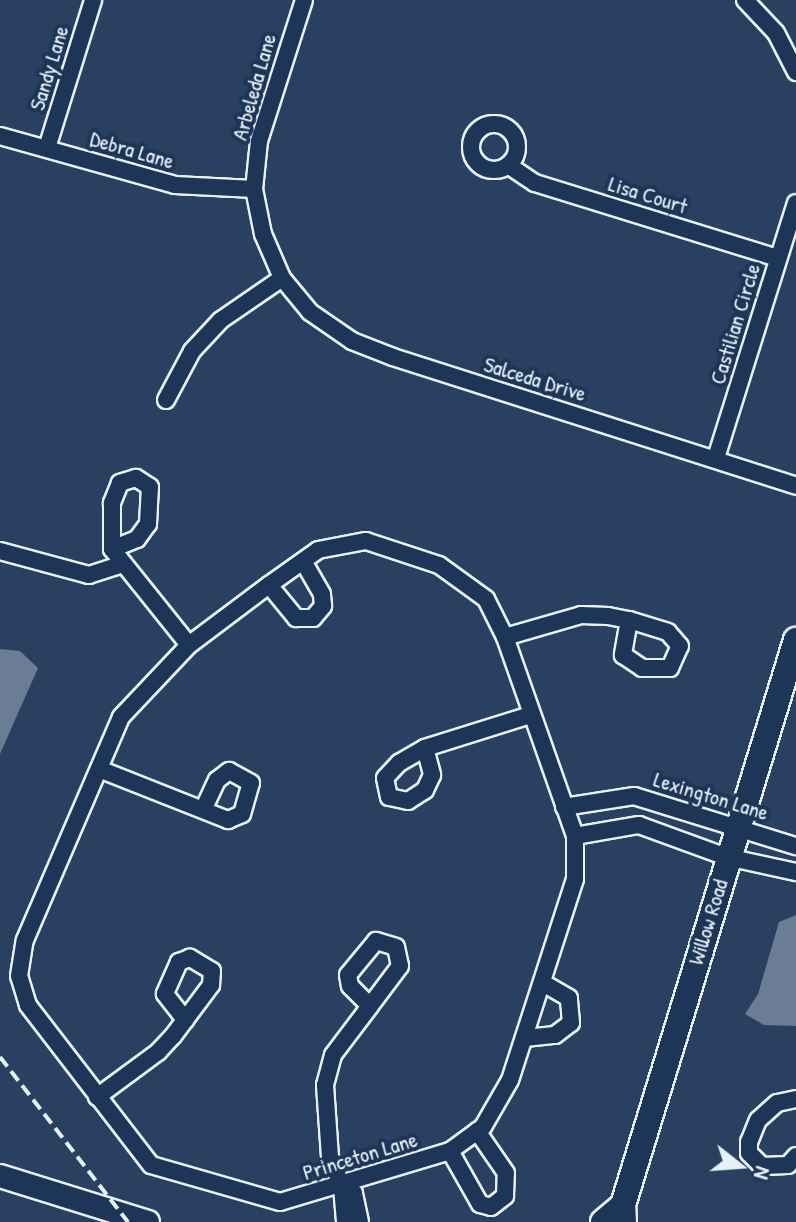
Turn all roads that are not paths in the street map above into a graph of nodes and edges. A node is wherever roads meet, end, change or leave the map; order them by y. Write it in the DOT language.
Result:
graph roads {
  1 [pos="93,0"];
  2 [pos="304,0"];
  3 [pos="745,0"];
  4 [pos="796,72"];
  5 [pos="0,136"];
  6 [pos="47,148"];
  7 [pos="508,165"];
  8 [pos="254,189"];
  9 [pos="796,203"];
  10 [pos="778,258"];
  11 [pos="282,278"];
  12 [pos="166,400"];
  13 [pos="716,458"];
  14 [pos="796,486"];
  15 [pos="112,549"];
  16 [pos="0,551"];
  17 [pos="303,561"];
  18 [pos="119,565"];
  19 [pos="269,585"];
  20 [pos="629,620"];
  21 [pos="505,637"];
  22 [pos="796,640"];
  23 [pos="189,645"];
  24 [pos="530,715"];
  25 [pos="425,748"];
  26 [pos="99,769"];
  27 [pos="564,807"];
  28 [pos="204,808"];
  29 [pos="737,825"];
  30 [pos="575,836"];
  31 [pos="796,846"];
  32 [pos="727,857"];
  33 [pos="796,872"];
  34 [pos="543,983"];
  35 [pos="370,1006"];
  36 [pos="185,1020"];
  37 [pos="525,1038"];
  38 [pos="97,1097"];
  39 [pos="796,1099"];
  40 [pos="477,1131"];
  41 [pos="450,1151"];
  42 [pos="796,1156"];
  43 [pos="0,1176"];
  44 [pos="342,1187"];
  45 [pos="624,1214"];
  46 [pos="148,1222"];
  47 [pos="345,1222"];
  48 [pos="360,1222"];
  49 [pos="603,1222"];
  1 -- 6 [label="street, Sandy Lane"];
  2 -- 8 [label="street, Arbeleda Lane"];
  3 -- 4 [label="street"];
  5 -- 6 [label="street, Debra Lane"];
  6 -- 8 [label="street, Debra Lane"];
  7 -- 10 [label="street, Lisa Court"];
  8 -- 11 [label="street, Arbeleda Lane"];
  9 -- 10 [label="street, Castilian Circle"];
  10 -- 13 [label="street, Castilian Circle"];
  11 -- 12 [label="street"];
  11 -- 13 [label="street, Salceda Drive"];
  13 -- 14 [label="street, Salceda Drive"];
  15 -- 18 [label="street"];
  16 -- 18 [label="street"];
  17 -- 19 [label="street, Princeton Lane"];
  17 -- 19 [label="street"];
  17 -- 21 [label="street, Princeton Lane"];
  18 -- 23 [label="street"];
  19 -- 23 [label="street, Princeton Lane"];
  20 -- 21 [label="street"];
  21 -- 24 [label="street, Princeton Lane"];
  22 -- 29 [label="main road, Willow Road"];
  23 -- 26 [label="street, Princeton Lane"];
  24 -- 25 [label="street"];
  24 -- 27 [label="street, Princeton Lane"];
  26 -- 28 [label="street"];
  26 -- 38 [label="street, Princeton Lane"];
  27 -- 29 [label="street, Lexington Lane"];
  27 -- 30 [label="street, Princeton Lane"];
  29 -- 31 [label="street, Lexington Lane"];
  29 -- 32 [label="main road, Willow Road"];
  30 -- 32 [label="street"];
  30 -- 34 [label="street, Princeton Lane"];
  32 -- 33 [label="street"];
  32 -- 45 [label="main road, Willow Road"];
  34 -- 37 [label="street, Princeton Lane"];
  34 -- 37 [label="street"];
  35 -- 44 [label="street"];
  36 -- 38 [label="street"];
  37 -- 40 [label="street, Princeton Lane"];
  38 -- 44 [label="street, Princeton Lane"];
  39 -- 42 [label="street"];
  40 -- 41 [label="street, Princeton Lane"];
  40 -- 41 [label="street"];
  41 -- 44 [label="street, Princeton Lane"];
  43 -- 46 [label="street"];
  44 -- 47 [label="street"];
  44 -- 48 [label="street"];
  45 -- 49 [label="main road, Willow Road"];
}
